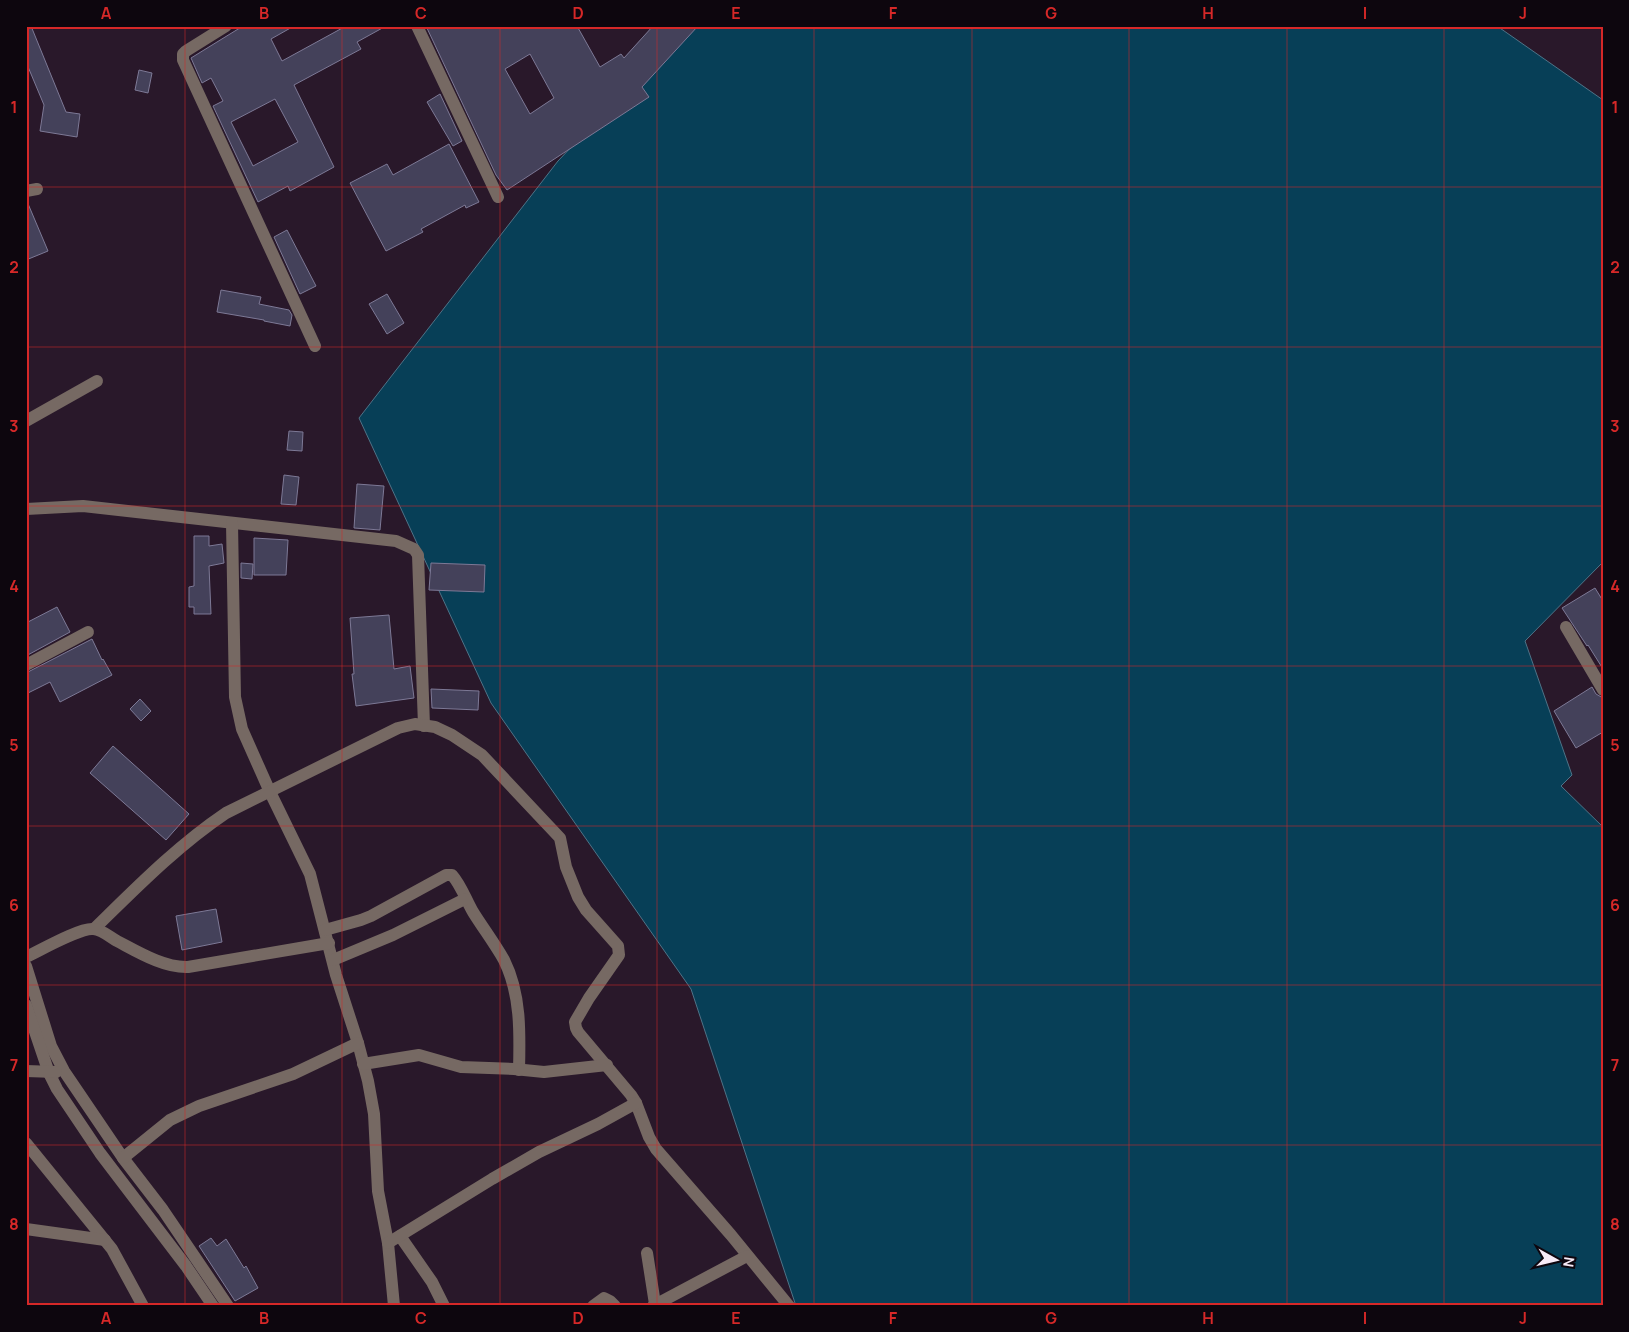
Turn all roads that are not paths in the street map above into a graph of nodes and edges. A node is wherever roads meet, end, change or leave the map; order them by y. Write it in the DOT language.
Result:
graph roads {
  1 [pos="226,26"];
  2 [pos="417,26"];
  3 [pos="498,197"];
  4 [pos="315,346"];
  5 [pos="97,381"];
  6 [pos="26,421"];
  7 [pos="26,509"];
  8 [pos="232,523"];
  9 [pos="1566,627"];
  10 [pos="88,632"];
  11 [pos="26,665"];
  12 [pos="1603,690"];
  13 [pos="424,726"];
  14 [pos="270,792"];
  15 [pos="465,899"];
  16 [pos="94,929"];
  17 [pos="325,930"];
  18 [pos="329,943"];
  19 [pos="26,957"];
  20 [pos="332,960"];
  21 [pos="26,966"];
  22 [pos="26,1005"];
  23 [pos="358,1044"];
  24 [pos="364,1064"];
  25 [pos="607,1065"];
  26 [pos="519,1070"];
  27 [pos="64,1071"];
  28 [pos="26,1072"];
  29 [pos="49,1073"];
  30 [pos="636,1103"];
  31 [pos="26,1144"];
  32 [pos="123,1158"];
  33 [pos="26,1229"];
  34 [pos="400,1236"];
  35 [pos="105,1240"];
  36 [pos="388,1243"];
  37 [pos="647,1253"];
  38 [pos="747,1256"];
  39 [pos="654,1305"];
  40 [pos="143,1306"];
  41 [pos="212,1306"];
  42 [pos="228,1306"];
  43 [pos="394,1306"];
  44 [pos="444,1306"];
  45 [pos="594,1306"];
  46 [pos="615,1306"];
  47 [pos="789,1306"];
  1 -- 4 [label="street"];
  2 -- 3 [label="street"];
  5 -- 6 [label="street"];
  7 -- 8 [label="street"];
  8 -- 13 [label="street"];
  8 -- 14 [label="street"];
  9 -- 12 [label="street"];
  10 -- 11 [label="street"];
  13 -- 14 [label="street"];
  13 -- 25 [label="street"];
  14 -- 16 [label="street"];
  14 -- 17 [label="street"];
  15 -- 17 [label="street"];
  15 -- 20 [label="street"];
  15 -- 26 [label="street"];
  16 -- 18 [label="street"];
  16 -- 19 [label="street"];
  17 -- 18 [label="street"];
  18 -- 20 [label="street"];
  20 -- 23 [label="street"];
  21 -- 27 [label="street"];
  22 -- 29 [label="street"];
  23 -- 24 [label="street"];
  23 -- 32 [label="street"];
  24 -- 26 [label="street"];
  24 -- 36 [label="street"];
  25 -- 26 [label="street"];
  25 -- 30 [label="street"];
  27 -- 29 [label="street"];
  27 -- 32 [label="street"];
  28 -- 29 [label="street"];
  29 -- 41 [label="street"];
  30 -- 34 [label="street"];
  30 -- 38 [label="street"];
  31 -- 35 [label="street"];
  32 -- 42 [label="street"];
  33 -- 35 [label="street"];
  34 -- 36 [label="street"];
  34 -- 44 [label="street"];
  35 -- 40 [label="street"];
  36 -- 43 [label="street"];
  37 -- 39 [label="street"];
  38 -- 39 [label="street"];
  38 -- 47 [label="street"];
  45 -- 46 [label="street"];
}
